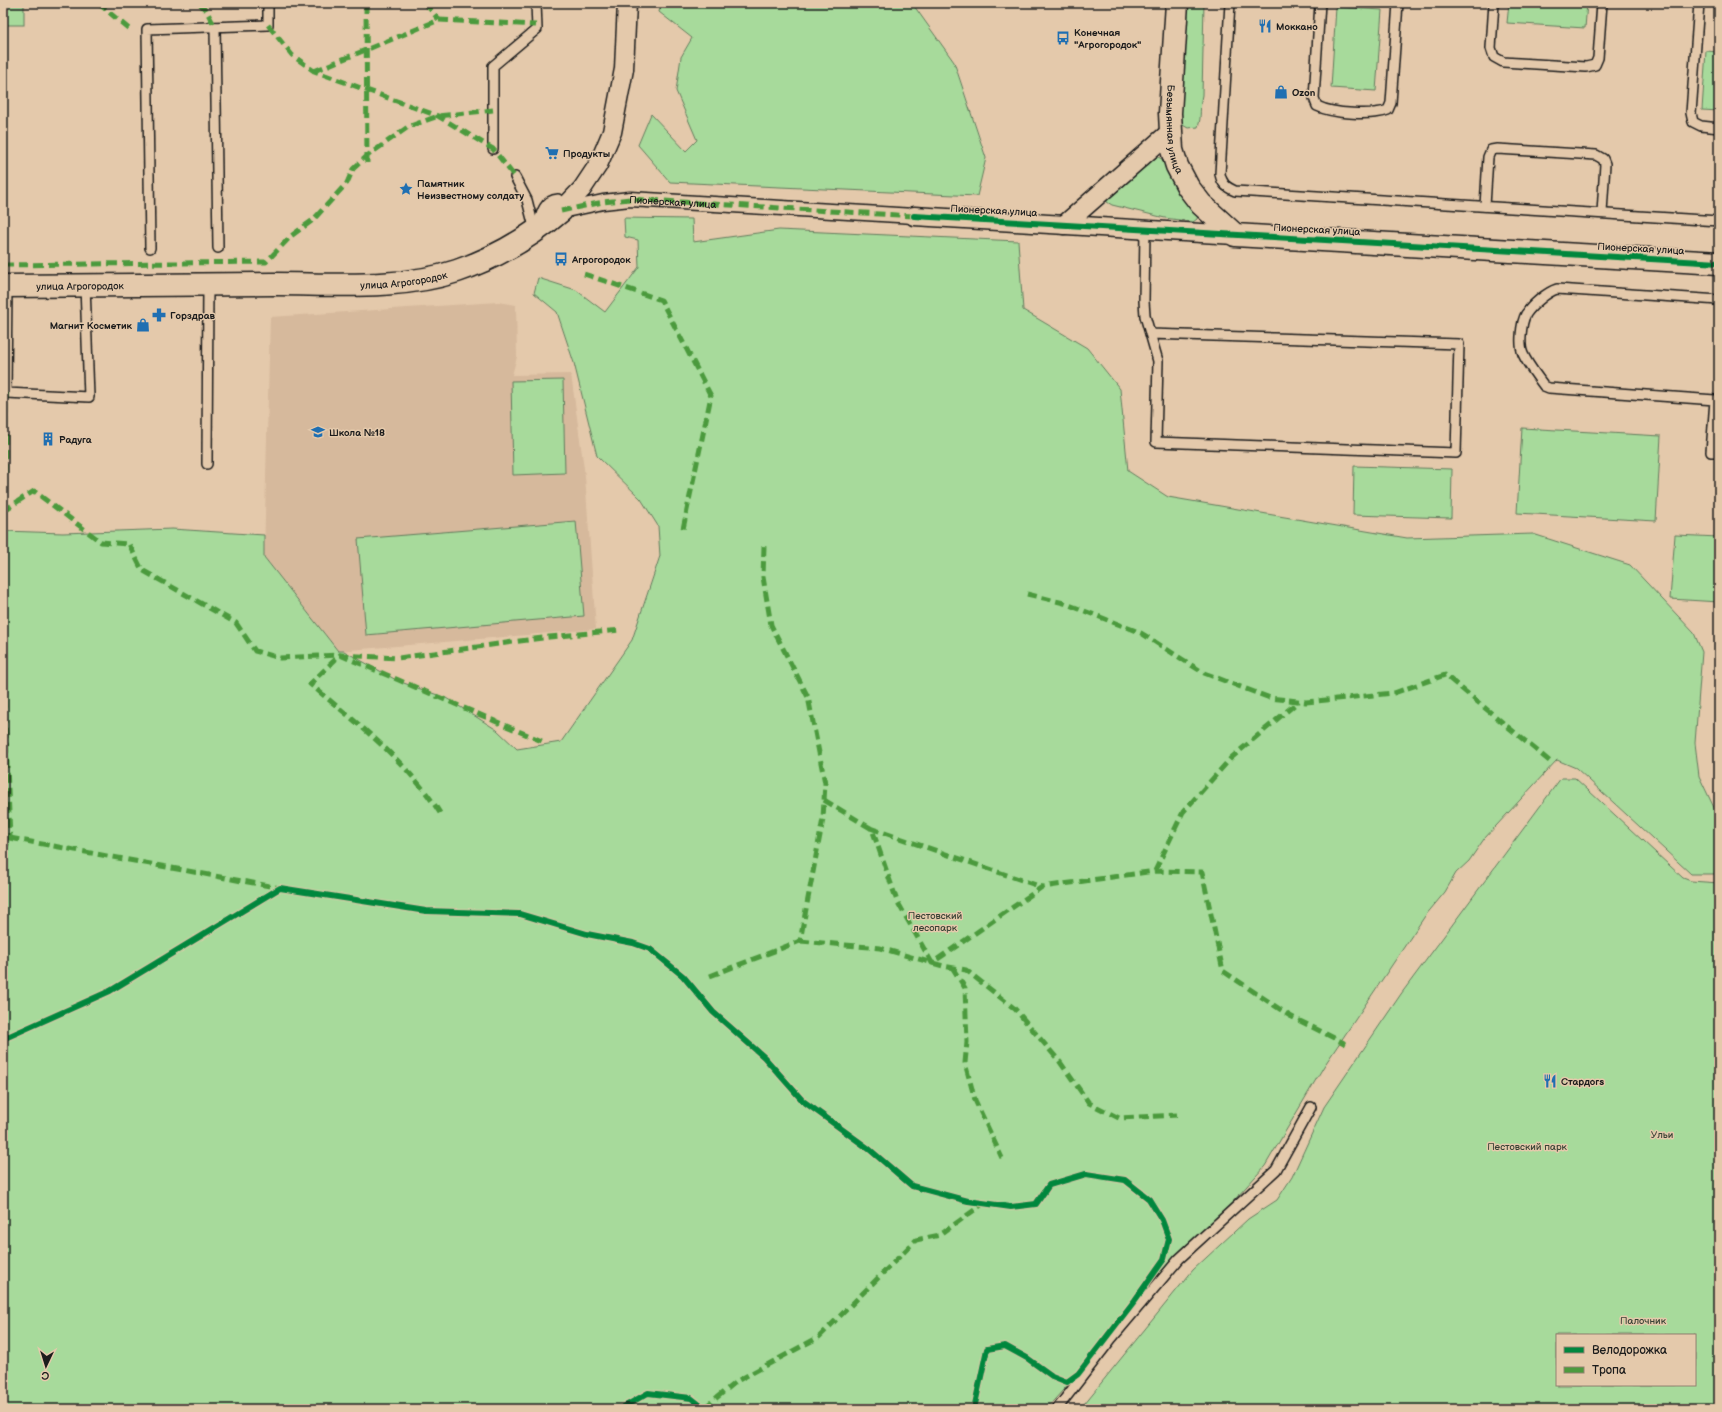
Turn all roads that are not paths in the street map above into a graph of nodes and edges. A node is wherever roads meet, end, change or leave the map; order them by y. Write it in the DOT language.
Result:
graph roads {
  1 [pos="268,3"];
  2 [pos="536,3"];
  3 [pos="627,3"];
  4 [pos="1177,3"];
  5 [pos="1230,3"];
  6 [pos="1320,3"];
  7 [pos="1398,3"];
  8 [pos="1494,3"];
  9 [pos="1602,3"];
  10 [pos="1699,3"];
  11 [pos="215,27"];
  12 [pos="1719,128"];
  13 [pos="1170,132"];
  14 [pos="493,149"];
  15 [pos="515,177"];
  16 [pos="1485,206"];
  17 [pos="561,211"];
  18 [pos="1602,213"];
  19 [pos="914,216"];
  20 [pos="1719,221"];
  21 [pos="1064,225"];
  22 [pos="1145,229"];
  23 [pos="536,232"];
  24 [pos="1235,235"];
  25 [pos="150,248"];
  26 [pos="218,248"];
  27 [pos="1719,262"];
  28 [pos="208,284"];
  29 [pos="85,285"];
  30 [pos="5,286"];
  31 [pos="1719,300"];
  32 [pos="1150,334"];
  33 [pos="1719,452"];
  34 [pos="207,464"];
  35 [pos="1311,1107"];
  36 [pos="1057,1409"];
  1 -- 11 [label="lane"];
  2 -- 14 [label="lane"];
  3 -- 17 [label="street, улица Агрогородок"];
  4 -- 13 [label="street, Безымянная улица"];
  5 -- 16 [label="lane"];
  6 -- 7 [label="lane"];
  8 -- 9 [label="lane"];
  10 -- 12 [label="lane"];
  11 -- 25 [label="lane"];
  11 -- 26 [label="lane"];
  13 -- 21 [label="street"];
  13 -- 24 [label="street, Безымянная улица"];
  15 -- 23 [label="lane"];
  16 -- 18 [label="lane"];
  16 -- 18 [label="lane"];
  17 -- 19 [label="street, Пионерская улица"];
  17 -- 23 [label="street, улица Агрогородок"];
  18 -- 20 [label="lane"];
  19 -- 21 [label="street, Пионерская улица"];
  21 -- 22 [label="street, Пионерская улица"];
  22 -- 24 [label="street, Пионерская улица"];
  22 -- 32 [label="lane"];
  23 -- 28 [label="street, улица Агрогородок"];
  24 -- 27 [label="street, Пионерская улица"];
  28 -- 29 [label="street, улица Агрогородок"];
  28 -- 34 [label="lane"];
  29 -- 30 [label="street, улица Агрогородок"];
  29 -- 30 [label="lane"];
  31 -- 33 [label="lane"];
  32 -- 32 [label="lane"];
  35 -- 36 [label="lane"];
}
